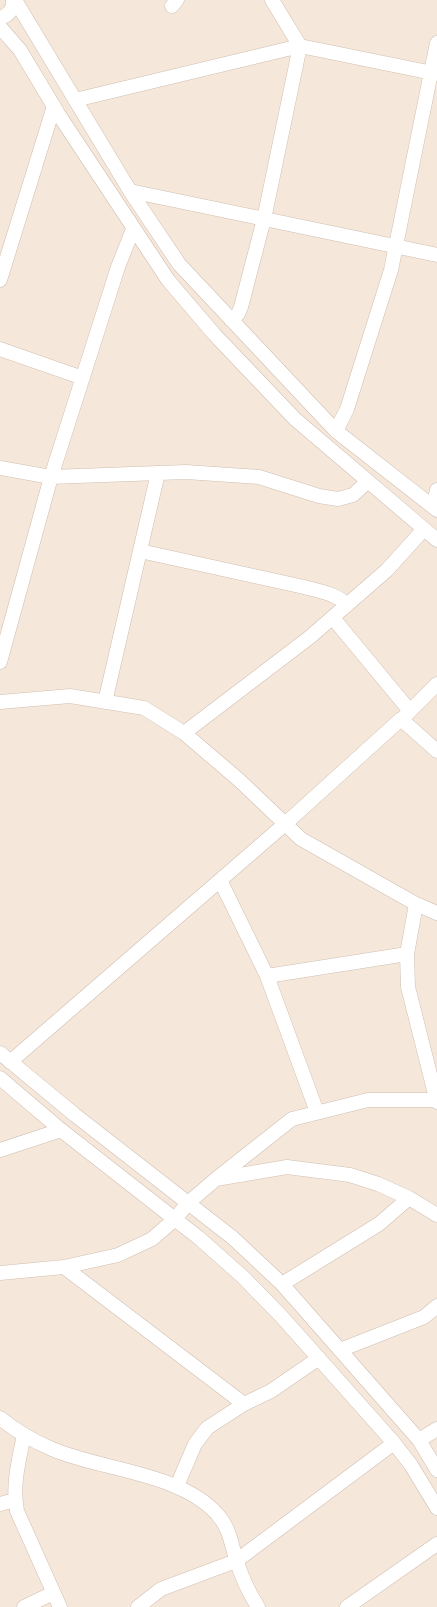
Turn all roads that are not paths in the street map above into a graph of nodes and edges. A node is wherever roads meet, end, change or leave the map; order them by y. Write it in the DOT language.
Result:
graph roads {
  1 [pos="272,0"];
  2 [pos="9,11"];
  3 [pos="437,42"];
  4 [pos="300,46"];
  5 [pos="434,74"];
  6 [pos="75,100"];
  7 [pos="54,106"];
  8 [pos="130,191"];
  9 [pos="264,219"];
  10 [pos="133,229"];
  11 [pos="396,246"];
  12 [pos="437,255"];
  13 [pos="0,280"];
  14 [pos="231,320"];
  15 [pos="0,348"];
  16 [pos="83,378"];
  17 [pos="336,431"];
  18 [pos="0,468"];
  19 [pos="158,473"];
  20 [pos="51,478"];
  21 [pos="368,481"];
  22 [pos="437,490"];
  23 [pos="435,509"];
  24 [pos="424,529"];
  25 [pos="437,540"];
  26 [pos="140,551"];
  27 [pos="347,605"];
  28 [pos="333,618"];
  29 [pos="0,662"];
  30 [pos="437,684"];
  31 [pos="0,702"];
  32 [pos="106,702"];
  33 [pos="406,715"];
  34 [pos="184,733"];
  35 [pos="437,751"];
  36 [pos="285,824"];
  37 [pos="220,880"];
  38 [pos="416,904"];
  39 [pos="437,912"];
  40 [pos="407,954"];
  41 [pos="267,976"];
  42 [pos="5,1058"];
  43 [pos="0,1078"];
  44 [pos="437,1100"];
  45 [pos="317,1112"];
  46 [pos="61,1130"];
  47 [pos="0,1150"];
  48 [pos="216,1179"];
  49 [pos="408,1198"];
  50 [pos="188,1203"];
  51 [pos="437,1215"];
  52 [pos="175,1219"];
  53 [pos="64,1266"];
  54 [pos="0,1273"];
  55 [pos="282,1284"];
  56 [pos="437,1306"];
  57 [pos="340,1350"];
  58 [pos="319,1358"];
  59 [pos="244,1404"];
  60 [pos="0,1418"];
  61 [pos="437,1429"];
  62 [pos="24,1435"];
  63 [pos="419,1440"];
  64 [pos="394,1443"];
  65 [pos="437,1470"];
  66 [pos="177,1486"];
  67 [pos="15,1500"];
  68 [pos="0,1504"];
  69 [pos="437,1508"];
  70 [pos="437,1544"];
  71 [pos="236,1561"];
  72 [pos="53,1593"];
  73 [pos="24,1607"];
  74 [pos="60,1607"];
  75 [pos="138,1607"];
  76 [pos="258,1607"];
  77 [pos="347,1607"];
  1 -- 4 [label="street"];
  2 -- 6 [label="street"];
  2 -- 7 [label="street"];
  3 -- 5 [label="street"];
  4 -- 5 [label="street"];
  4 -- 6 [label="street"];
  4 -- 9 [label="street"];
  5 -- 11 [label="street"];
  6 -- 8 [label="street"];
  7 -- 10 [label="street"];
  7 -- 13 [label="street"];
  8 -- 9 [label="street"];
  8 -- 14 [label="street"];
  9 -- 11 [label="street"];
  9 -- 14 [label="street"];
  10 -- 16 [label="street"];
  10 -- 21 [label="street"];
  11 -- 12 [label="street"];
  11 -- 17 [label="street"];
  14 -- 17 [label="street"];
  15 -- 16 [label="street"];
  16 -- 20 [label="street"];
  17 -- 23 [label="street"];
  18 -- 20 [label="street"];
  19 -- 20 [label="street"];
  19 -- 21 [label="street"];
  19 -- 26 [label="street"];
  20 -- 29 [label="street"];
  21 -- 24 [label="street"];
  22 -- 23 [label="street"];
  24 -- 25 [label="street"];
  24 -- 27 [label="street"];
  26 -- 27 [label="street"];
  26 -- 32 [label="street"];
  27 -- 28 [label="street"];
  28 -- 33 [label="street"];
  28 -- 34 [label="street"];
  30 -- 33 [label="street"];
  31 -- 32 [label="street"];
  32 -- 34 [label="street"];
  33 -- 35 [label="street"];
  33 -- 36 [label="street"];
  34 -- 36 [label="street"];
  36 -- 37 [label="street"];
  36 -- 38 [label="street"];
  37 -- 41 [label="street"];
  37 -- 42 [label="street"];
  38 -- 39 [label="street"];
  38 -- 40 [label="street"];
  40 -- 41 [label="street"];
  40 -- 44 [label="street"];
  41 -- 45 [label="street"];
  42 -- 50 [label="street"];
  43 -- 46 [label="street"];
  44 -- 45 [label="street"];
  45 -- 48 [label="street"];
  46 -- 47 [label="street"];
  46 -- 52 [label="street"];
  48 -- 49 [label="street"];
  48 -- 50 [label="street"];
  49 -- 51 [label="street"];
  49 -- 55 [label="street"];
  50 -- 52 [label="street"];
  50 -- 55 [label="street"];
  52 -- 53 [label="street"];
  52 -- 58 [label="street"];
  53 -- 54 [label="street"];
  53 -- 59 [label="street"];
  55 -- 57 [label="street"];
  56 -- 57 [label="street"];
  57 -- 63 [label="street"];
  58 -- 59 [label="street"];
  58 -- 64 [label="street"];
  59 -- 66 [label="street"];
  60 -- 62 [label="street"];
  61 -- 63 [label="street"];
  62 -- 66 [label="street"];
  62 -- 67 [label="street"];
  63 -- 65 [label="street"];
  64 -- 69 [label="street"];
  64 -- 71 [label="street"];
  66 -- 71 [label="street"];
  67 -- 68 [label="street"];
  67 -- 72 [label="street"];
  70 -- 77 [label="street"];
  71 -- 75 [label="street"];
  71 -- 76 [label="street"];
  72 -- 73 [label="street"];
  72 -- 74 [label="street"];
}
